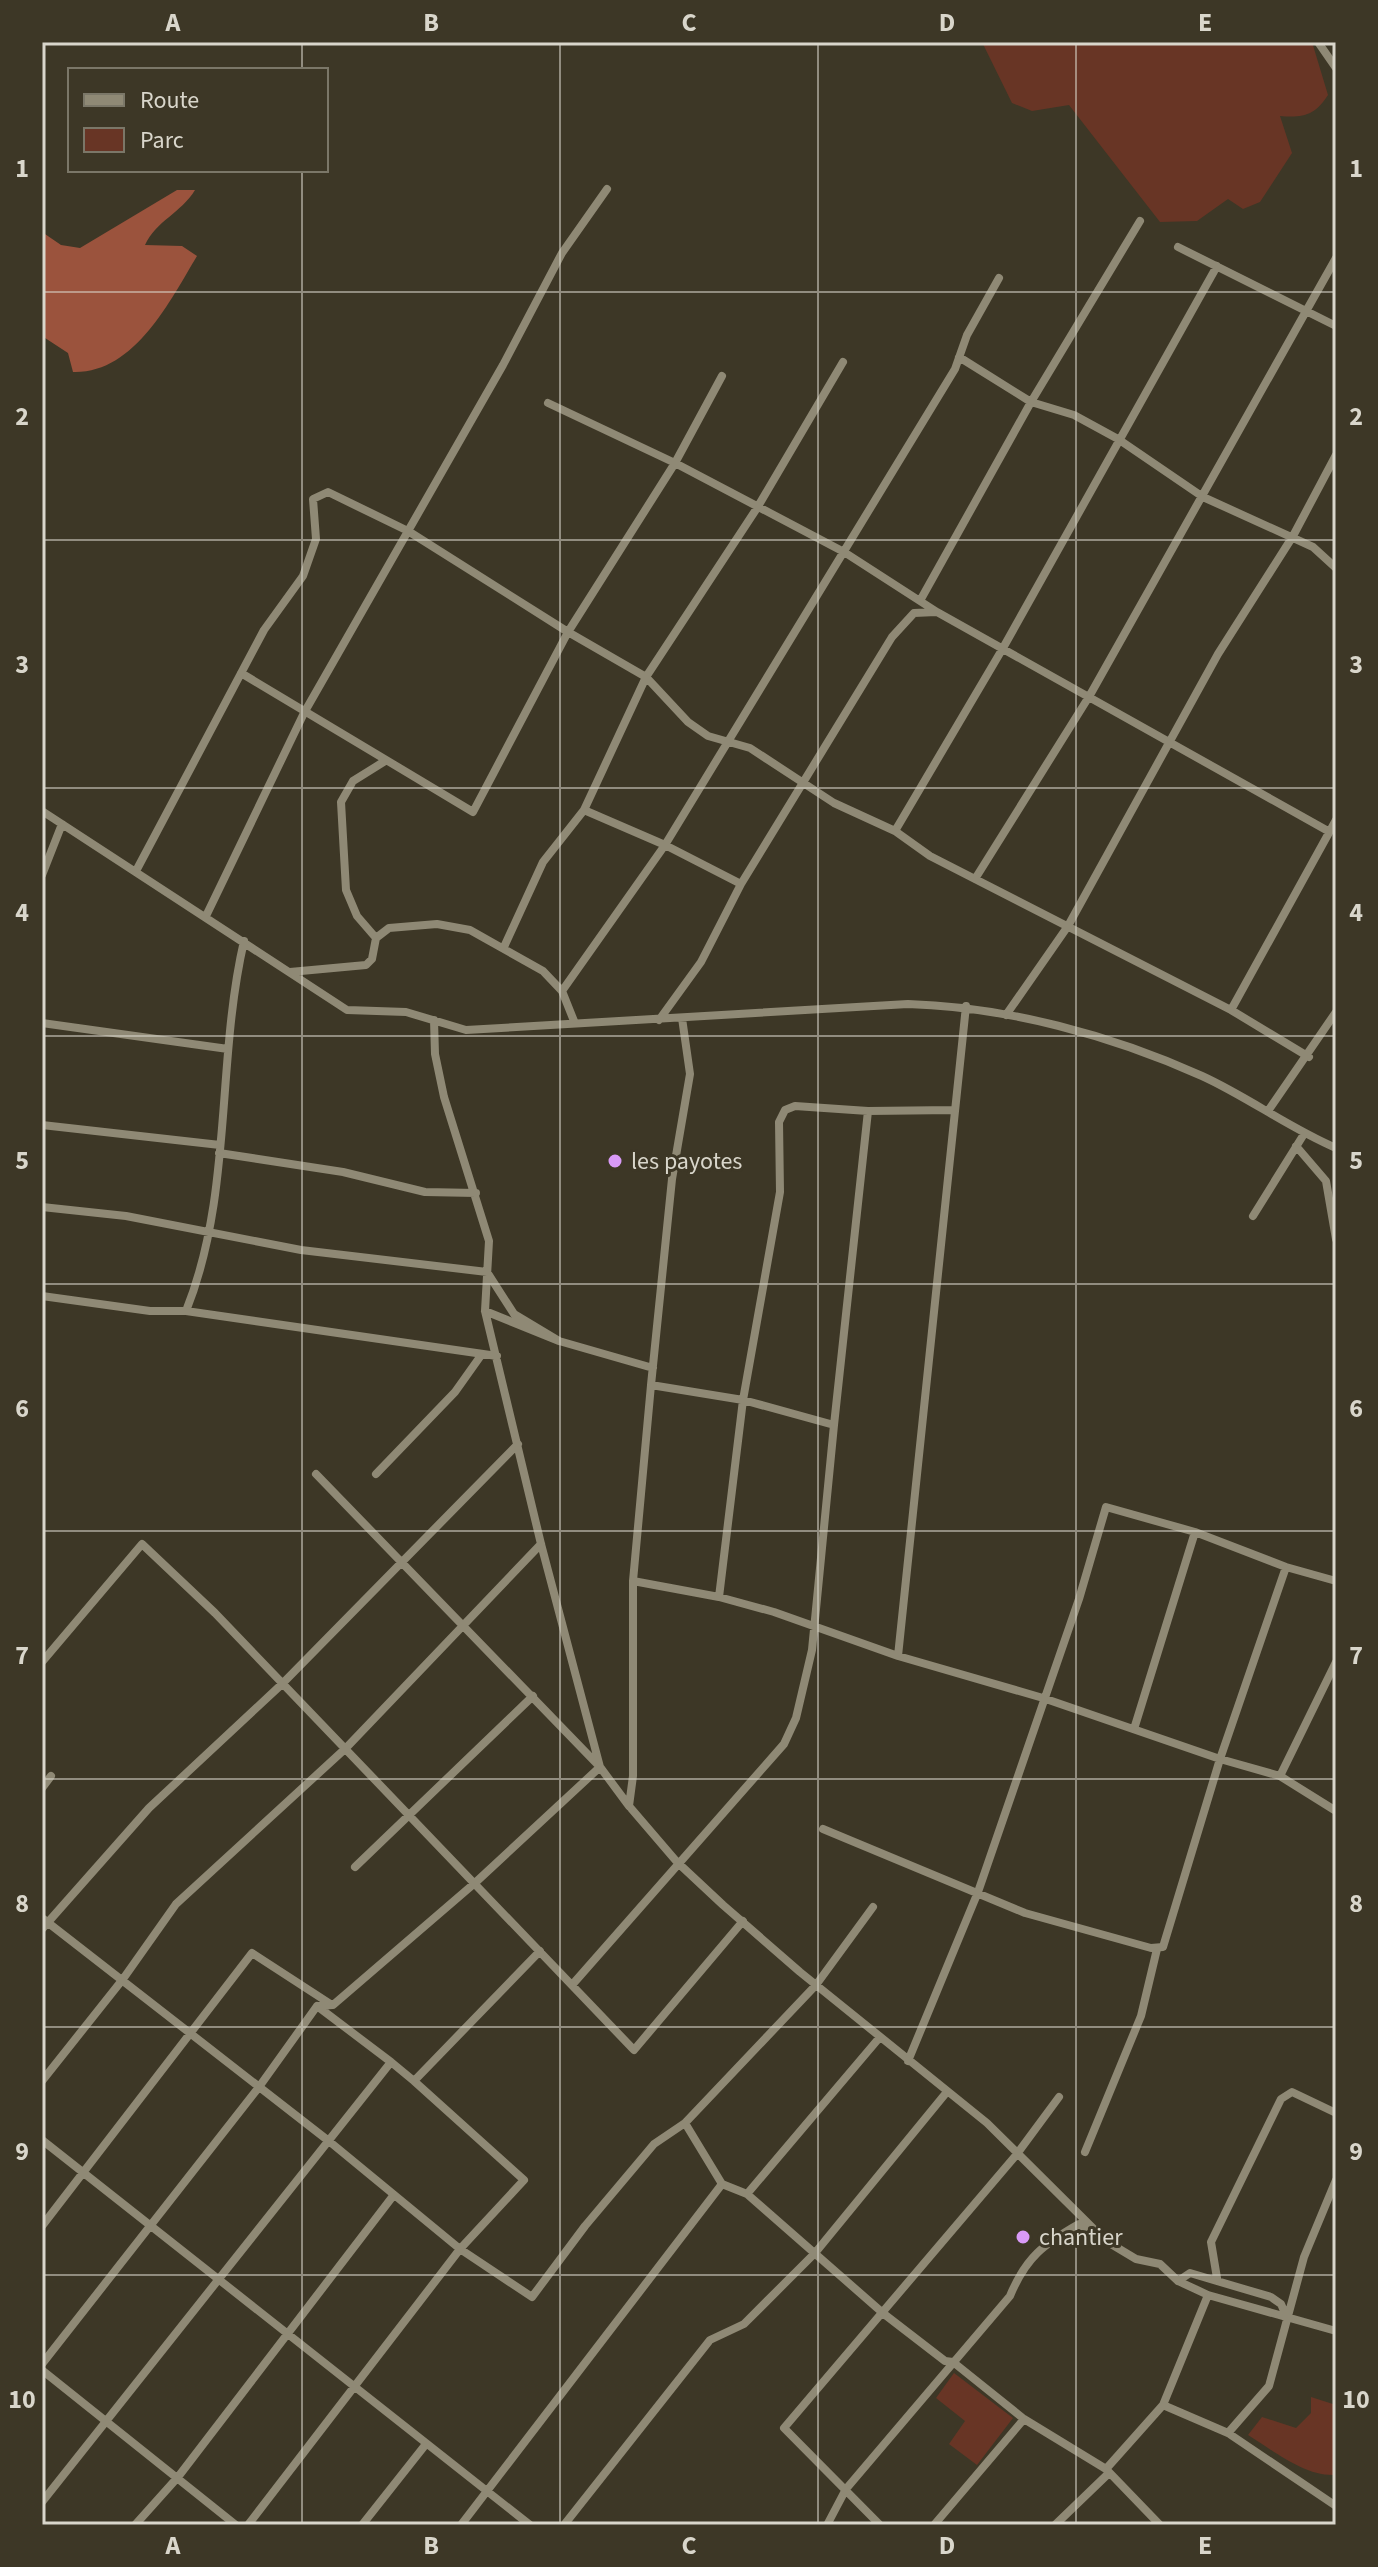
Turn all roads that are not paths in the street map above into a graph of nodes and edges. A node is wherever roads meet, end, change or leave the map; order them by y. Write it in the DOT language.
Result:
graph roads {
  1 [pos="1318,42"];
  2 [pos="1336,68"];
  3 [pos="607,189"];
  4 [pos="1140,221"];
  5 [pos="1178,247"];
  6 [pos="1336,258"];
  7 [pos="1217,266"];
  8 [pos="999,278"];
  9 [pos="1306,311"];
  10 [pos="1336,326"];
  11 [pos="959,357"];
  12 [pos="843,362"];
  13 [pos="722,376"];
  14 [pos="1031,402"];
  15 [pos="548,403"];
  16 [pos="1118,439"];
  17 [pos="1336,455"];
  18 [pos="675,463"];
  19 [pos="1203,497"];
  20 [pos="757,508"];
  21 [pos="408,531"];
  22 [pos="1293,536"];
  23 [pos="844,552"];
  24 [pos="1336,568"];
  25 [pos="921,599"];
  26 [pos="937,612"];
  27 [pos="568,632"];
  28 [pos="1003,648"];
  29 [pos="241,673"];
  30 [pos="646,677"];
  31 [pos="1090,695"];
  32 [pos="304,713"];
  33 [pos="1169,742"];
  34 [pos="727,744"];
  35 [pos="385,761"];
  36 [pos="803,781"];
  37 [pos="584,810"];
  38 [pos="42,811"];
  39 [pos="1336,820"];
  40 [pos="62,824"];
  41 [pos="895,831"];
  42 [pos="1328,831"];
  43 [pos="665,845"];
  44 [pos="136,871"];
  45 [pos="42,875"];
  46 [pos="975,879"];
  47 [pos="741,884"];
  48 [pos="206,916"];
  49 [pos="1068,926"];
  50 [pos="376,938"];
  51 [pos="244,941"];
  52 [pos="504,947"];
  53 [pos="290,972"];
  54 [pos="562,991"];
  55 [pos="966,1006"];
  56 [pos="1231,1010"];
  57 [pos="1336,1012"];
  58 [pos="1006,1015"];
  59 [pos="682,1018"];
  60 [pos="434,1020"];
  61 [pos="659,1020"];
  62 [pos="574,1021"];
  63 [pos="42,1023"];
  64 [pos="228,1049"];
  65 [pos="1309,1057"];
  66 [pos="954,1110"];
  67 [pos="868,1111"];
  68 [pos="1268,1111"];
  69 [pos="42,1125"];
  70 [pos="1304,1134"];
  71 [pos="1296,1146"];
  72 [pos="1336,1148"];
  73 [pos="220,1149"];
  74 [pos="476,1193"];
  75 [pos="42,1207"];
  76 [pos="1253,1216"];
  77 [pos="208,1233"];
  78 [pos="1336,1239"];
  79 [pos="487,1272"];
  80 [pos="42,1296"];
  81 [pos="186,1311"];
  82 [pos="485,1311"];
  83 [pos="559,1341"];
  84 [pos="482,1354"];
  85 [pos="497,1356"];
  86 [pos="653,1368"];
  87 [pos="651,1385"];
  88 [pos="743,1400"];
  89 [pos="834,1425"];
  90 [pos="518,1444"];
  91 [pos="316,1474"];
  92 [pos="376,1474"];
  93 [pos="1195,1532"];
  94 [pos="541,1544"];
  95 [pos="401,1563"];
  96 [pos="1286,1567"];
  97 [pos="633,1581"];
  98 [pos="1336,1581"];
  99 [pos="719,1597"];
  100 [pos="814,1625"];
  101 [pos="464,1626"];
  102 [pos="898,1656"];
  103 [pos="42,1662"];
  104 [pos="1336,1662"];
  105 [pos="282,1684"];
  106 [pos="533,1696"];
  107 [pos="1043,1698"];
  108 [pos="1134,1729"];
  109 [pos="346,1748"];
  110 [pos="1220,1759"];
  111 [pos="600,1767"];
  112 [pos="51,1776"];
  113 [pos="1280,1776"];
  114 [pos="42,1788"];
  115 [pos="629,1806"];
  116 [pos="1336,1811"];
  117 [pos="409,1817"];
  118 [pos="823,1829"];
  119 [pos="677,1862"];
  120 [pos="355,1867"];
  121 [pos="476,1882"];
  122 [pos="978,1892"];
  123 [pos="873,1907"];
  124 [pos="743,1921"];
  125 [pos="44,1923"];
  126 [pos="1157,1949"];
  127 [pos="540,1951"];
  128 [pos="123,1979"];
  129 [pos="572,1985"];
  130 [pos="816,1985"];
  131 [pos="333,2005"];
  132 [pos="317,2006"];
  133 [pos="190,2033"];
  134 [pos="880,2037"];
  135 [pos="908,2061"];
  136 [pos="391,2062"];
  137 [pos="42,2081"];
  138 [pos="414,2081"];
  139 [pos="259,2087"];
  140 [pos="946,2093"];
  141 [pos="1059,2097"];
  142 [pos="1336,2113"];
  143 [pos="685,2123"];
  144 [pos="42,2140"];
  145 [pos="330,2142"];
  146 [pos="1085,2152"];
  147 [pos="1017,2154"];
  148 [pos="84,2174"];
  149 [pos="1336,2180"];
  150 [pos="722,2184"];
  151 [pos="747,2194"];
  152 [pos="393,2196"];
  153 [pos="42,2226"];
  154 [pos="151,2227"];
  155 [pos="1106,2241"];
  156 [pos="460,2249"];
  157 [pos="815,2253"];
  158 [pos="1217,2278"];
  159 [pos="218,2279"];
  160 [pos="1178,2281"];
  161 [pos="1208,2295"];
  162 [pos="884,2314"];
  163 [pos="1288,2316"];
  164 [pos="1336,2331"];
  165 [pos="285,2333"];
  166 [pos="953,2362"];
  167 [pos="42,2367"];
  168 [pos="354,2389"];
  169 [pos="1163,2405"];
  170 [pos="1024,2419"];
  171 [pos="106,2421"];
  172 [pos="1228,2433"];
  173 [pos="426,2444"];
  174 [pos="1108,2471"];
  175 [pos="178,2477"];
  176 [pos="846,2489"];
  177 [pos="489,2492"];
  178 [pos="42,2502"];
  179 [pos="1336,2506"];
  180 [pos="135,2525"];
  181 [pos="236,2525"];
  182 [pos="248,2525"];
  183 [pos="362,2525"];
  184 [pos="461,2525"];
  185 [pos="530,2525"];
  186 [pos="564,2525"];
  187 [pos="827,2525"];
  188 [pos="880,2525"];
  189 [pos="934,2525"];
  190 [pos="1055,2525"];
  191 [pos="1160,2525"];
  1 -- 2 [label="street"];
  3 -- 21 [label="street"];
  4 -- 14 [label="street"];
  5 -- 7 [label="street"];
  6 -- 9 [label="street"];
  7 -- 9 [label="street"];
  7 -- 16 [label="street"];
  8 -- 11 [label="street"];
  9 -- 10 [label="street"];
  9 -- 19 [label="street"];
  11 -- 14 [label="street"];
  11 -- 23 [label="street"];
  12 -- 20 [label="street"];
  13 -- 18 [label="street"];
  14 -- 16 [label="street"];
  14 -- 25 [label="street"];
  15 -- 18 [label="street"];
  16 -- 19 [label="street"];
  16 -- 28 [label="street"];
  17 -- 22 [label="street"];
  18 -- 20 [label="street"];
  18 -- 27 [label="street"];
  19 -- 22 [label="street"];
  19 -- 31 [label="street"];
  20 -- 23 [label="street"];
  20 -- 30 [label="street"];
  21 -- 27 [label="street"];
  21 -- 29 [label="street"];
  21 -- 32 [label="street"];
  22 -- 24 [label="street"];
  22 -- 33 [label="street"];
  23 -- 25 [label="street"];
  23 -- 34 [label="street"];
  25 -- 26 [label="street"];
  26 -- 28 [label="street"];
  26 -- 36 [label="street"];
  27 -- 30 [label="street"];
  27 -- 35 [label="street"];
  28 -- 31 [label="street"];
  28 -- 41 [label="street"];
  29 -- 32 [label="street"];
  29 -- 44 [label="street"];
  30 -- 34 [label="street"];
  30 -- 37 [label="street"];
  31 -- 33 [label="street"];
  31 -- 46 [label="street"];
  32 -- 35 [label="street"];
  32 -- 48 [label="street"];
  33 -- 42 [label="street"];
  33 -- 49 [label="street"];
  34 -- 36 [label="street"];
  34 -- 43 [label="street"];
  35 -- 50 [label="street"];
  36 -- 41 [label="street"];
  36 -- 47 [label="street"];
  37 -- 43 [label="street"];
  37 -- 52 [label="street"];
  38 -- 40 [label="street"];
  39 -- 42 [label="street"];
  40 -- 44 [label="street"];
  40 -- 45 [label="street"];
  41 -- 46 [label="street"];
  42 -- 56 [label="street"];
  43 -- 47 [label="street"];
  43 -- 54 [label="street"];
  44 -- 48 [label="street"];
  46 -- 49 [label="street"];
  47 -- 61 [label="street"];
  48 -- 51 [label="street"];
  49 -- 56 [label="street"];
  49 -- 58 [label="street"];
  50 -- 52 [label="street"];
  50 -- 53 [label="street"];
  51 -- 53 [label="street"];
  51 -- 64 [label="street"];
  52 -- 54 [label="street"];
  53 -- 60 [label="street"];
  54 -- 62 [label="street"];
  55 -- 58 [label="street"];
  55 -- 59 [label="street"];
  55 -- 66 [label="street"];
  56 -- 65 [label="street"];
  57 -- 65 [label="street"];
  58 -- 68 [label="street"];
  59 -- 61 [label="street"];
  59 -- 86 [label="street"];
  60 -- 62 [label="street"];
  60 -- 74 [label="street"];
  61 -- 62 [label="street"];
  63 -- 64 [label="street"];
  64 -- 73 [label="street"];
  65 -- 68 [label="street"];
  66 -- 67 [label="street"];
  66 -- 102 [label="street"];
  67 -- 88 [label="street"];
  67 -- 89 [label="street"];
  68 -- 70 [label="street"];
  69 -- 73 [label="street"];
  70 -- 71 [label="street"];
  70 -- 72 [label="street"];
  71 -- 76 [label="street"];
  71 -- 78 [label="street"];
  73 -- 74 [label="street"];
  73 -- 77 [label="street"];
  74 -- 79 [label="street"];
  75 -- 77 [label="street"];
  77 -- 79 [label="street"];
  77 -- 81 [label="street"];
  79 -- 82 [label="street"];
  79 -- 83 [label="street"];
  80 -- 81 [label="street"];
  81 -- 84 [label="street"];
  82 -- 83 [label="street"];
  82 -- 85 [label="street"];
  83 -- 86 [label="street"];
  84 -- 85 [label="street"];
  84 -- 92 [label="street"];
  85 -- 90 [label="street"];
  86 -- 87 [label="street"];
  87 -- 88 [label="street"];
  87 -- 97 [label="street"];
  88 -- 89 [label="street"];
  88 -- 99 [label="street"];
  89 -- 100 [label="street"];
  90 -- 94 [label="street"];
  90 -- 95 [label="street"];
  91 -- 95 [label="street"];
  93 -- 96 [label="street"];
  93 -- 107 [label="street"];
  93 -- 108 [label="street"];
  94 -- 101 [label="street"];
  94 -- 111 [label="street"];
  95 -- 101 [label="street"];
  95 -- 105 [label="street"];
  96 -- 98 [label="street"];
  96 -- 110 [label="street"];
  97 -- 99 [label="street"];
  97 -- 115 [label="street"];
  99 -- 100 [label="street"];
  100 -- 102 [label="street"];
  100 -- 119 [label="street"];
  101 -- 106 [label="street"];
  101 -- 109 [label="street"];
  102 -- 107 [label="street"];
  103 -- 105 [label="street"];
  104 -- 113 [label="street"];
  105 -- 109 [label="street"];
  105 -- 125 [label="street"];
  106 -- 111 [label="street"];
  106 -- 117 [label="street"];
  107 -- 108 [label="street"];
  107 -- 122 [label="street"];
  108 -- 110 [label="street"];
  109 -- 117 [label="street"];
  109 -- 128 [label="street"];
  110 -- 113 [label="street"];
  110 -- 126 [label="street"];
  111 -- 115 [label="street"];
  111 -- 121 [label="street"];
  112 -- 114 [label="street"];
  113 -- 116 [label="street"];
  115 -- 119 [label="street"];
  117 -- 120 [label="street"];
  117 -- 121 [label="street"];
  118 -- 122 [label="street"];
  119 -- 124 [label="street"];
  119 -- 129 [label="street"];
  121 -- 127 [label="street"];
  121 -- 131 [label="street"];
  122 -- 126 [label="street"];
  122 -- 135 [label="street"];
  123 -- 130 [label="street"];
  124 -- 129 [label="street"];
  124 -- 130 [label="street"];
  125 -- 128 [label="street"];
  126 -- 146 [label="street"];
  127 -- 129 [label="street"];
  127 -- 138 [label="street"];
  128 -- 133 [label="street"];
  128 -- 137 [label="street"];
  130 -- 134 [label="street"];
  130 -- 143 [label="street"];
  131 -- 132 [label="street"];
  131 -- 133 [label="street"];
  132 -- 136 [label="street"];
  132 -- 139 [label="street"];
  133 -- 139 [label="street"];
  133 -- 148 [label="street"];
  134 -- 135 [label="street"];
  134 -- 151 [label="street"];
  135 -- 140 [label="street"];
  136 -- 138 [label="street"];
  136 -- 145 [label="street"];
  138 -- 156 [label="street"];
  139 -- 145 [label="street"];
  139 -- 154 [label="street"];
  140 -- 147 [label="street"];
  140 -- 157 [label="street"];
  141 -- 147 [label="street"];
  142 -- 158 [label="street"];
  143 -- 150 [label="street"];
  143 -- 156 [label="street"];
  144 -- 148 [label="street"];
  145 -- 152 [label="street"];
  145 -- 159 [label="street"];
  147 -- 155 [label="street"];
  147 -- 162 [label="street"];
  148 -- 153 [label="street"];
  148 -- 154 [label="street"];
  149 -- 163 [label="street"];
  150 -- 151 [label="street"];
  150 -- 177 [label="street"];
  151 -- 157 [label="street"];
  152 -- 156 [label="street"];
  152 -- 165 [label="street"];
  154 -- 159 [label="street"];
  154 -- 167 [label="street"];
  155 -- 160 [label="street"];
  155 -- 166 [label="street"];
  156 -- 168 [label="street"];
  157 -- 162 [label="street"];
  157 -- 186 [label="street"];
  158 -- 160 [label="street"];
  158 -- 163 [label="street"];
  159 -- 165 [label="street"];
  159 -- 171 [label="street"];
  160 -- 161 [label="street"];
  161 -- 163 [label="street"];
  161 -- 169 [label="street"];
  162 -- 166 [label="street"];
  162 -- 176 [label="street"];
  163 -- 164 [label="street"];
  163 -- 172 [label="street"];
  165 -- 168 [label="street"];
  165 -- 175 [label="street"];
  166 -- 170 [label="street"];
  166 -- 176 [label="street"];
  167 -- 171 [label="street"];
  168 -- 173 [label="street"];
  168 -- 182 [label="street"];
  169 -- 172 [label="street"];
  169 -- 174 [label="street"];
  170 -- 174 [label="street"];
  170 -- 189 [label="street"];
  171 -- 175 [label="street"];
  171 -- 178 [label="street"];
  172 -- 179 [label="street"];
  173 -- 177 [label="street"];
  173 -- 183 [label="street"];
  174 -- 190 [label="street"];
  174 -- 191 [label="street"];
  175 -- 180 [label="street"];
  175 -- 181 [label="street"];
  176 -- 187 [label="street"];
  176 -- 188 [label="street"];
  177 -- 184 [label="street"];
  177 -- 185 [label="street"];
}
